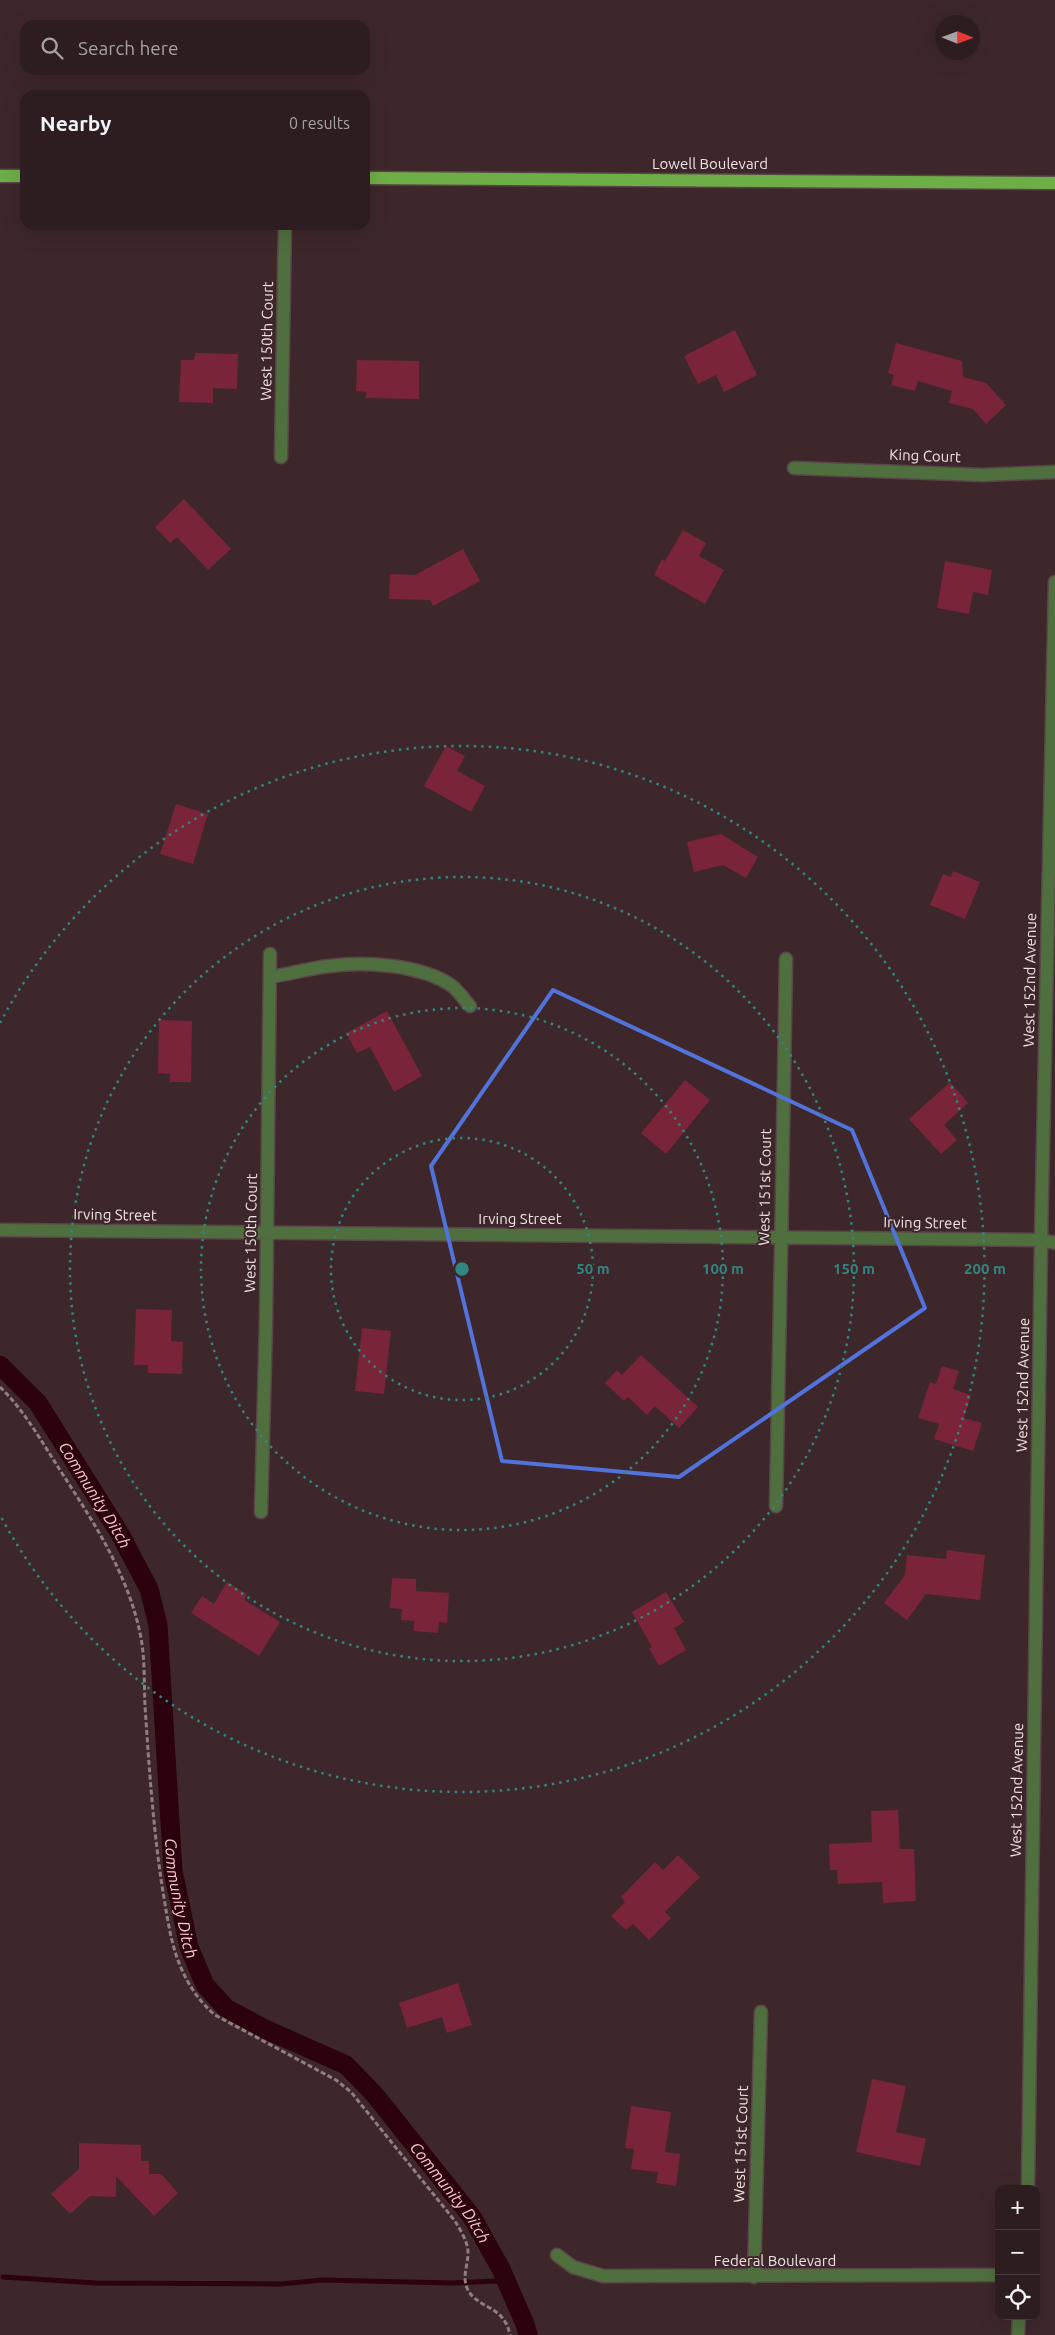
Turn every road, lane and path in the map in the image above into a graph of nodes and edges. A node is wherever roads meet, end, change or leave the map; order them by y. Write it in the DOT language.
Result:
graph roads {
  1 [pos="0,176"];
  2 [pos="20,176"];
  3 [pos="370,178"];
  4 [pos="1055,183"];
  5 [pos="286,230"];
  6 [pos="281,457"];
  7 [pos="794,468"];
  8 [pos="1055,472"];
  9 [pos="1055,582"];
  10 [pos="270,954"];
  11 [pos="786,959"];
  12 [pos="270,978"];
  13 [pos="470,1006"];
  14 [pos="0,1230"];
  15 [pos="267,1233"];
  16 [pos="780,1238"];
  17 [pos="1040,1240"];
  18 [pos="1055,1243"];
  19 [pos="0,1387"];
  20 [pos="776,1506"];
  21 [pos="261,1512"];
  22 [pos="761,2012"];
  23 [pos="1028,2185"];
  24 [pos="557,2255"];
  25 [pos="995,2275"];
  26 [pos="754,2277"];
  27 [pos="1019,2320"];
  28 [pos="510,2335"];
  29 [pos="1018,2335"];
  1 -- 2 [label="main road"];
  3 -- 4 [label="main road, Lowell Boulevard"];
  5 -- 6 [label="street, West 150th Court"];
  7 -- 8 [label="street, King Court"];
  9 -- 17 [label="street, West 152nd Avenue"];
  10 -- 12 [label="street, West 150th Court"];
  11 -- 16 [label="street, West 151st Court"];
  12 -- 13 [label="street"];
  12 -- 15 [label="street, West 150th Court"];
  14 -- 15 [label="street, Irving Street"];
  15 -- 16 [label="street, Irving Street"];
  15 -- 21 [label="street, West 150th Court"];
  16 -- 17 [label="street, Irving Street"];
  16 -- 20 [label="street, West 151st Court"];
  17 -- 18 [label="street, Irving Street"];
  17 -- 23 [label="street, West 152nd Avenue"];
  19 -- 28 [label="path"];
  22 -- 26 [label="street, West 151st Court"];
  24 -- 26 [label="street, Federal Boulevard"];
  25 -- 26 [label="street, Federal Boulevard"];
  27 -- 29 [label="street"];
}
